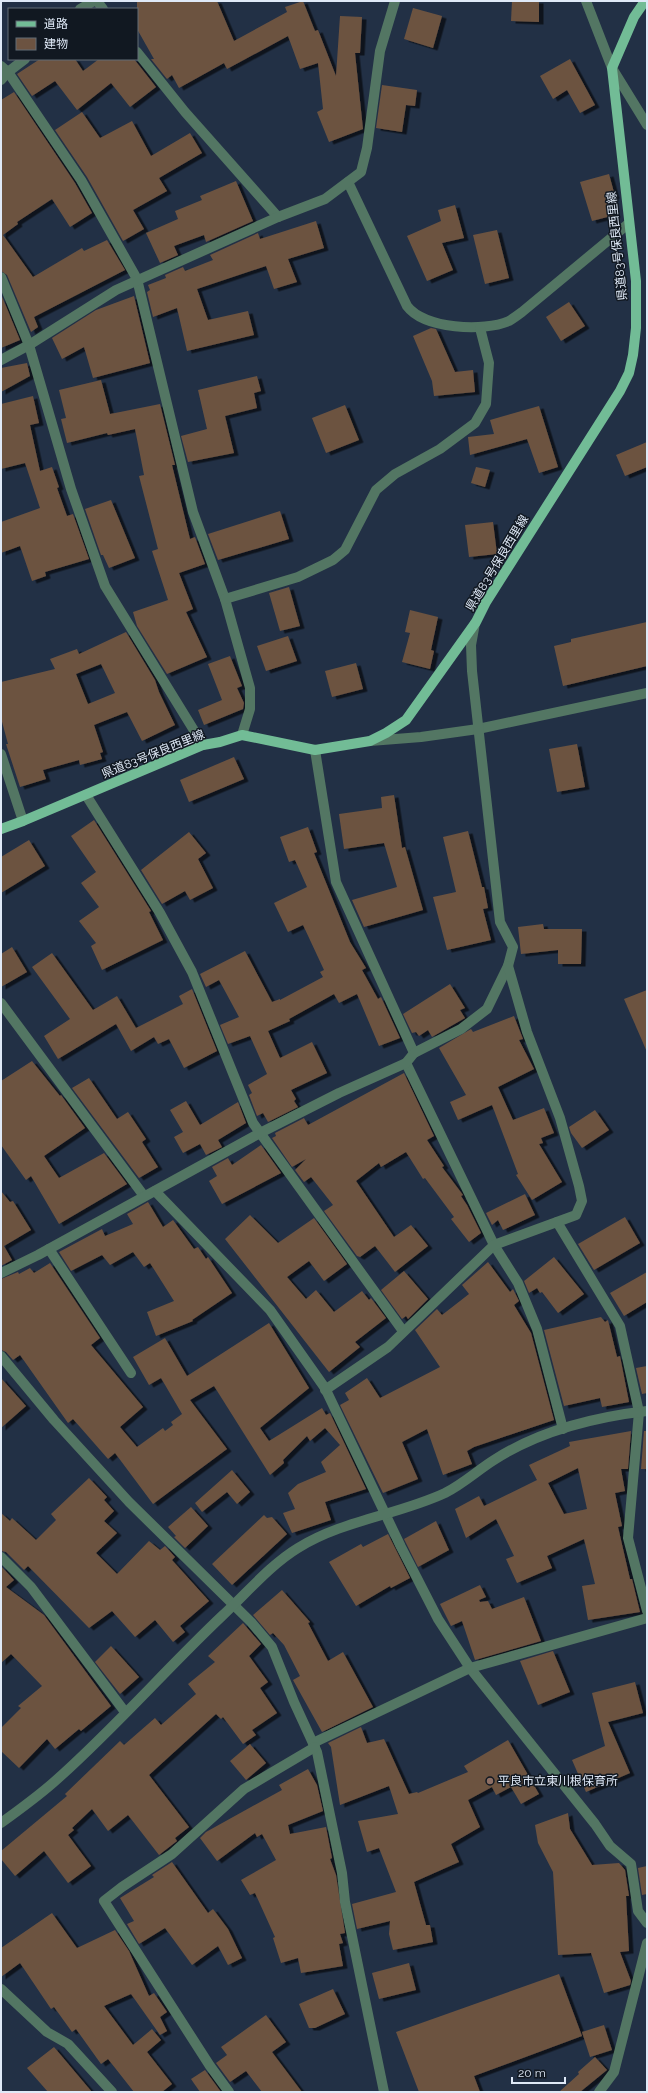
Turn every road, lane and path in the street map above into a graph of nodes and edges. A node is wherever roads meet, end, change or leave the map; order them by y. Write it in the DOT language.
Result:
graph roads {
  1 [pos="95,1"];
  2 [pos="395,1"];
  3 [pos="586,1"];
  4 [pos="645,1"];
  5 [pos="82,8"];
  6 [pos="138,53"];
  7 [pos="23,60"];
  8 [pos="612,68"];
  9 [pos="4,69"];
  10 [pos="1,80"];
  11 [pos="647,125"];
  12 [pos="348,182"];
  13 [pos="278,217"];
  14 [pos="628,224"];
  15 [pos="1,277"];
  16 [pos="137,279"];
  17 [pos="480,328"];
  18 [pos="29,345"];
  19 [pos="1,360"];
  20 [pos="225,600"];
  21 [pos="476,622"];
  22 [pos="647,693"];
  23 [pos="478,729"];
  24 [pos="242,735"];
  25 [pos="370,741"];
  26 [pos="203,745"];
  27 [pos="315,750"];
  28 [pos="1,754"];
  29 [pos="86,795"];
  30 [pos="22,822"];
  31 [pos="1,829"];
  32 [pos="508,966"];
  33 [pos="1,1003"];
  34 [pos="414,1052"];
  35 [pos="406,1063"];
  36 [pos="260,1133"];
  37 [pos="155,1191"];
  38 [pos="144,1196"];
  39 [pos="557,1222"];
  40 [pos="494,1245"];
  41 [pos="49,1249"];
  42 [pos="1,1273"];
  43 [pos="403,1331"];
  44 [pos="1,1356"];
  45 [pos="131,1373"];
  46 [pos="325,1390"];
  47 [pos="643,1412"];
  48 [pos="563,1429"];
  49 [pos="384,1514"];
  50 [pos="1,1557"];
  51 [pos="234,1606"];
  52 [pos="647,1611"];
  53 [pos="647,1618"];
  54 [pos="470,1668"];
  55 [pos="125,1712"];
  56 [pos="314,1745"];
  57 [pos="1,1823"];
  58 [pos="647,1923"];
  59 [pos="647,1943"];
  60 [pos="1,1989"];
  61 [pos="112,2092"];
  62 [pos="229,2092"];
  63 [pos="384,2092"];
  64 [pos="599,2092"];
  1 -- 5 [label="street"];
  2 -- 12 [label="street"];
  3 -- 8 [label="street"];
  4 -- 8 [label="main road, 県道83号保良西里線"];
  6 -- 13 [label="street"];
  7 -- 9 [label="street"];
  8 -- 11 [label="street"];
  8 -- 14 [label="main road, 県道83号保良西里線"];
  9 -- 10 [label="street"];
  9 -- 16 [label="street"];
  12 -- 13 [label="street"];
  12 -- 17 [label="street"];
  13 -- 16 [label="street"];
  14 -- 17 [label="street"];
  14 -- 21 [label="main road, 県道83号保良西里線"];
  15 -- 18 [label="street"];
  16 -- 18 [label="street"];
  16 -- 20 [label="street"];
  17 -- 20 [label="street"];
  18 -- 19 [label="street"];
  18 -- 26 [label="street"];
  20 -- 24 [label="street"];
  21 -- 23 [label="street"];
  21 -- 25 [label="main road, 県道83号保良西里線"];
  22 -- 23 [label="street"];
  23 -- 25 [label="street"];
  23 -- 32 [label="street"];
  24 -- 26 [label="main road, 県道83号保良西里線"];
  24 -- 27 [label="main road, 県道83号保良西里線"];
  25 -- 27 [label="main road, 県道83号保良西里線"];
  26 -- 29 [label="main road, 県道83号保良西里線"];
  27 -- 34 [label="street"];
  28 -- 30 [label="street"];
  29 -- 30 [label="main road, 県道83号保良西里線"];
  29 -- 36 [label="street"];
  30 -- 31 [label="main road, 県道83号保良西里線"];
  32 -- 34 [label="street"];
  32 -- 39 [label="street"];
  33 -- 38 [label="street"];
  34 -- 35 [label="street"];
  35 -- 36 [label="street"];
  35 -- 40 [label="street"];
  36 -- 37 [label="street"];
  36 -- 43 [label="street"];
  37 -- 38 [label="street"];
  37 -- 46 [label="street"];
  38 -- 41 [label="street"];
  39 -- 40 [label="street"];
  39 -- 47 [label="street"];
  40 -- 43 [label="street"];
  40 -- 48 [label="street"];
  41 -- 42 [label="street"];
  41 -- 45 [label="street"];
  43 -- 46 [label="street"];
  44 -- 51 [label="street"];
  46 -- 49 [label="street"];
  47 -- 48 [label="street"];
  47 -- 52 [label="street"];
  48 -- 49 [label="street"];
  49 -- 51 [label="street"];
  49 -- 54 [label="street"];
  50 -- 55 [label="street"];
  51 -- 55 [label="street"];
  51 -- 56 [label="street"];
  53 -- 54 [label="street"];
  54 -- 56 [label="street"];
  54 -- 58 [label="street"];
  55 -- 57 [label="street"];
  56 -- 62 [label="street"];
  56 -- 63 [label="street"];
  59 -- 64 [label="street"];
  60 -- 61 [label="street"];
}
